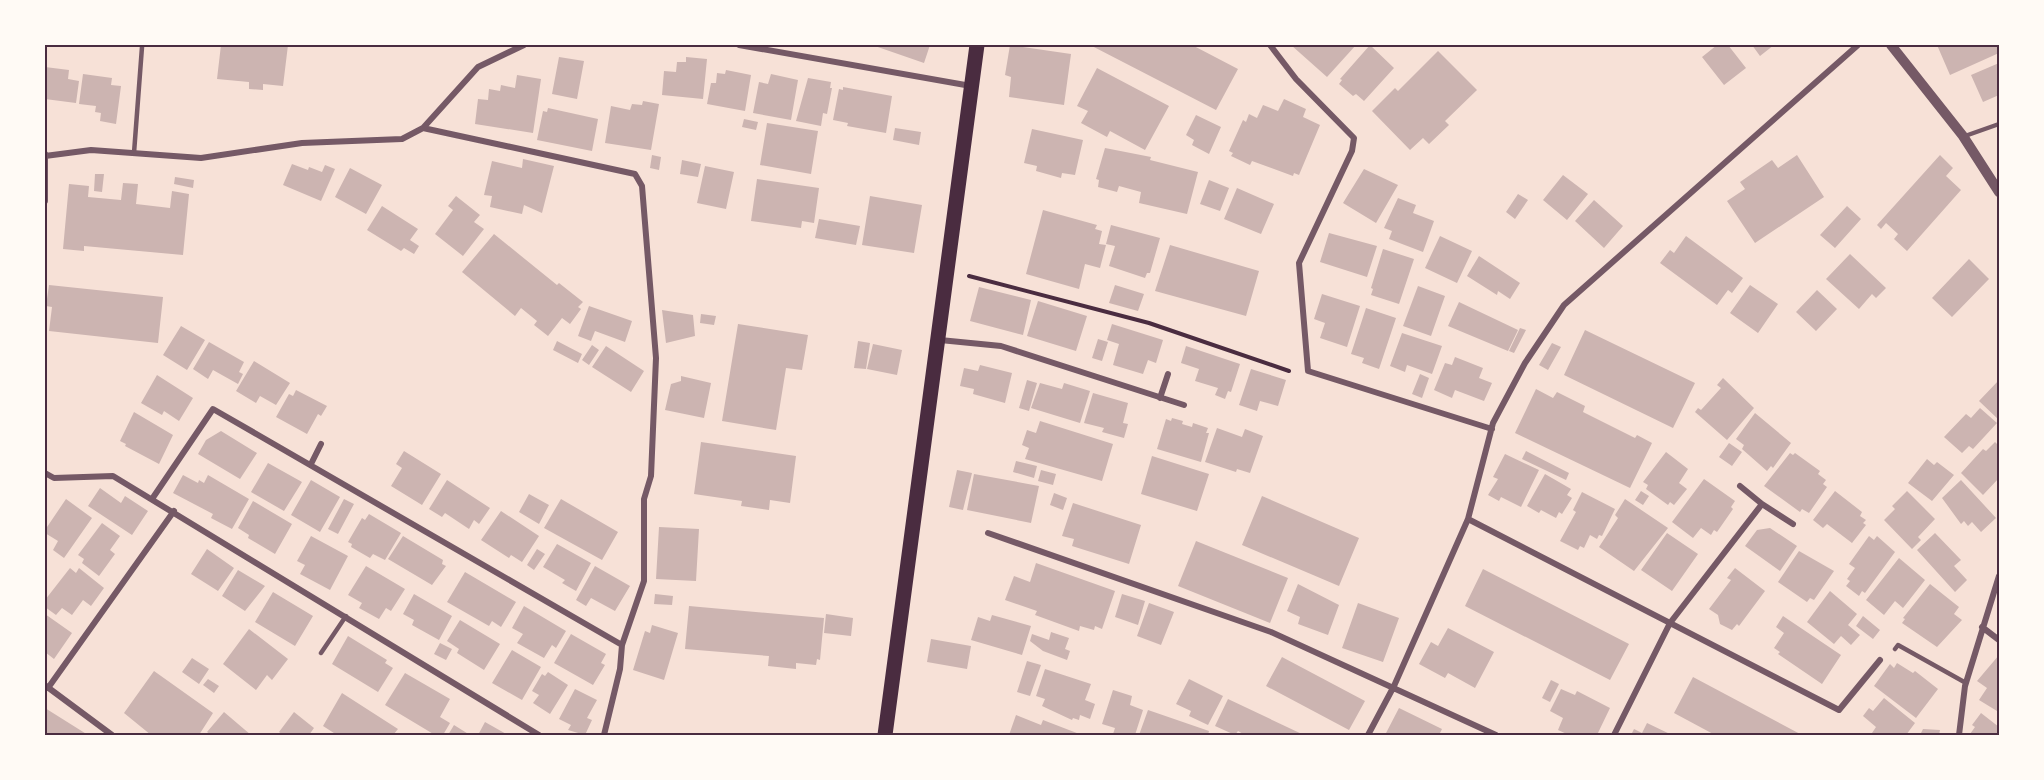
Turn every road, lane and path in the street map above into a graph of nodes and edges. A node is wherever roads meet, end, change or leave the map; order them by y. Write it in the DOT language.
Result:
graph roads {
  1 [pos="524,45"];
  2 [pos="739,45"];
  3 [pos="977,45"];
  4 [pos="1270,45"];
  5 [pos="1858,45"];
  6 [pos="1891,45"];
  7 [pos="142,47"];
  8 [pos="971,86"];
  9 [pos="1999,124"];
  10 [pos="423,128"];
  11 [pos="1963,136"];
  12 [pos="134,153"];
  13 [pos="45,155"];
  14 [pos="1999,192"];
  15 [pos="45,201"];
  16 [pos="945,270"];
  17 [pos="936,340"];
  18 [pos="1308,371"];
  19 [pos="1168,374"];
  20 [pos="1160,398"];
  21 [pos="1185,405"];
  22 [pos="1492,429"];
  23 [pos="321,444"];
  24 [pos="311,464"];
  25 [pos="45,473"];
  26 [pos="1740,486"];
  27 [pos="152,499"];
  28 [pos="1762,504"];
  29 [pos="174,511"];
  30 [pos="1468,519"];
  31 [pos="1793,524"];
  32 [pos="988,532"];
  33 [pos="1999,576"];
  34 [pos="346,616"];
  35 [pos="1670,623"];
  36 [pos="1982,627"];
  37 [pos="1999,640"];
  38 [pos="622,645"];
  39 [pos="1895,649"];
  40 [pos="321,653"];
  41 [pos="1880,660"];
  42 [pos="1966,683"];
  43 [pos="1394,686"];
  44 [pos="47,687"];
  45 [pos="112,735"];
  46 [pos="539,735"];
  47 [pos="604,735"];
  48 [pos="885,735"];
  49 [pos="1368,735"];
  50 [pos="1496,735"];
  51 [pos="1614,735"];
  52 [pos="1959,735"];
  1 -- 10 [label="street"];
  2 -- 8 [label="street"];
  3 -- 8 [label="main road"];
  4 -- 18 [label="street"];
  5 -- 22 [label="street"];
  6 -- 11 [label="street"];
  7 -- 12 [label="lane"];
  8 -- 16 [label="main road"];
  9 -- 11 [label="lane"];
  10 -- 12 [label="street"];
  10 -- 38 [label="street"];
  11 -- 14 [label="street"];
  12 -- 13 [label="street"];
  13 -- 15 [label="street"];
  16 -- 17 [label="main road"];
  16 -- 18 [label="path"];
  17 -- 20 [label="street"];
  17 -- 48 [label="main road"];
  18 -- 22 [label="street"];
  19 -- 20 [label="street"];
  20 -- 21 [label="street"];
  22 -- 30 [label="street"];
  23 -- 24 [label="street"];
  24 -- 27 [label="street"];
  24 -- 38 [label="street"];
  25 -- 27 [label="street"];
  26 -- 28 [label="street"];
  27 -- 29 [label="street"];
  28 -- 31 [label="street"];
  28 -- 35 [label="street"];
  29 -- 34 [label="street"];
  29 -- 44 [label="street"];
  30 -- 35 [label="street"];
  30 -- 43 [label="street"];
  32 -- 43 [label="street"];
  33 -- 36 [label="street"];
  34 -- 40 [label="lane"];
  34 -- 46 [label="street"];
  35 -- 41 [label="street"];
  35 -- 51 [label="street"];
  36 -- 37 [label="street"];
  36 -- 42 [label="street"];
  38 -- 47 [label="street"];
  39 -- 42 [label="lane"];
  42 -- 52 [label="street"];
  43 -- 49 [label="street"];
  43 -- 50 [label="street"];
  44 -- 45 [label="street"];
}
